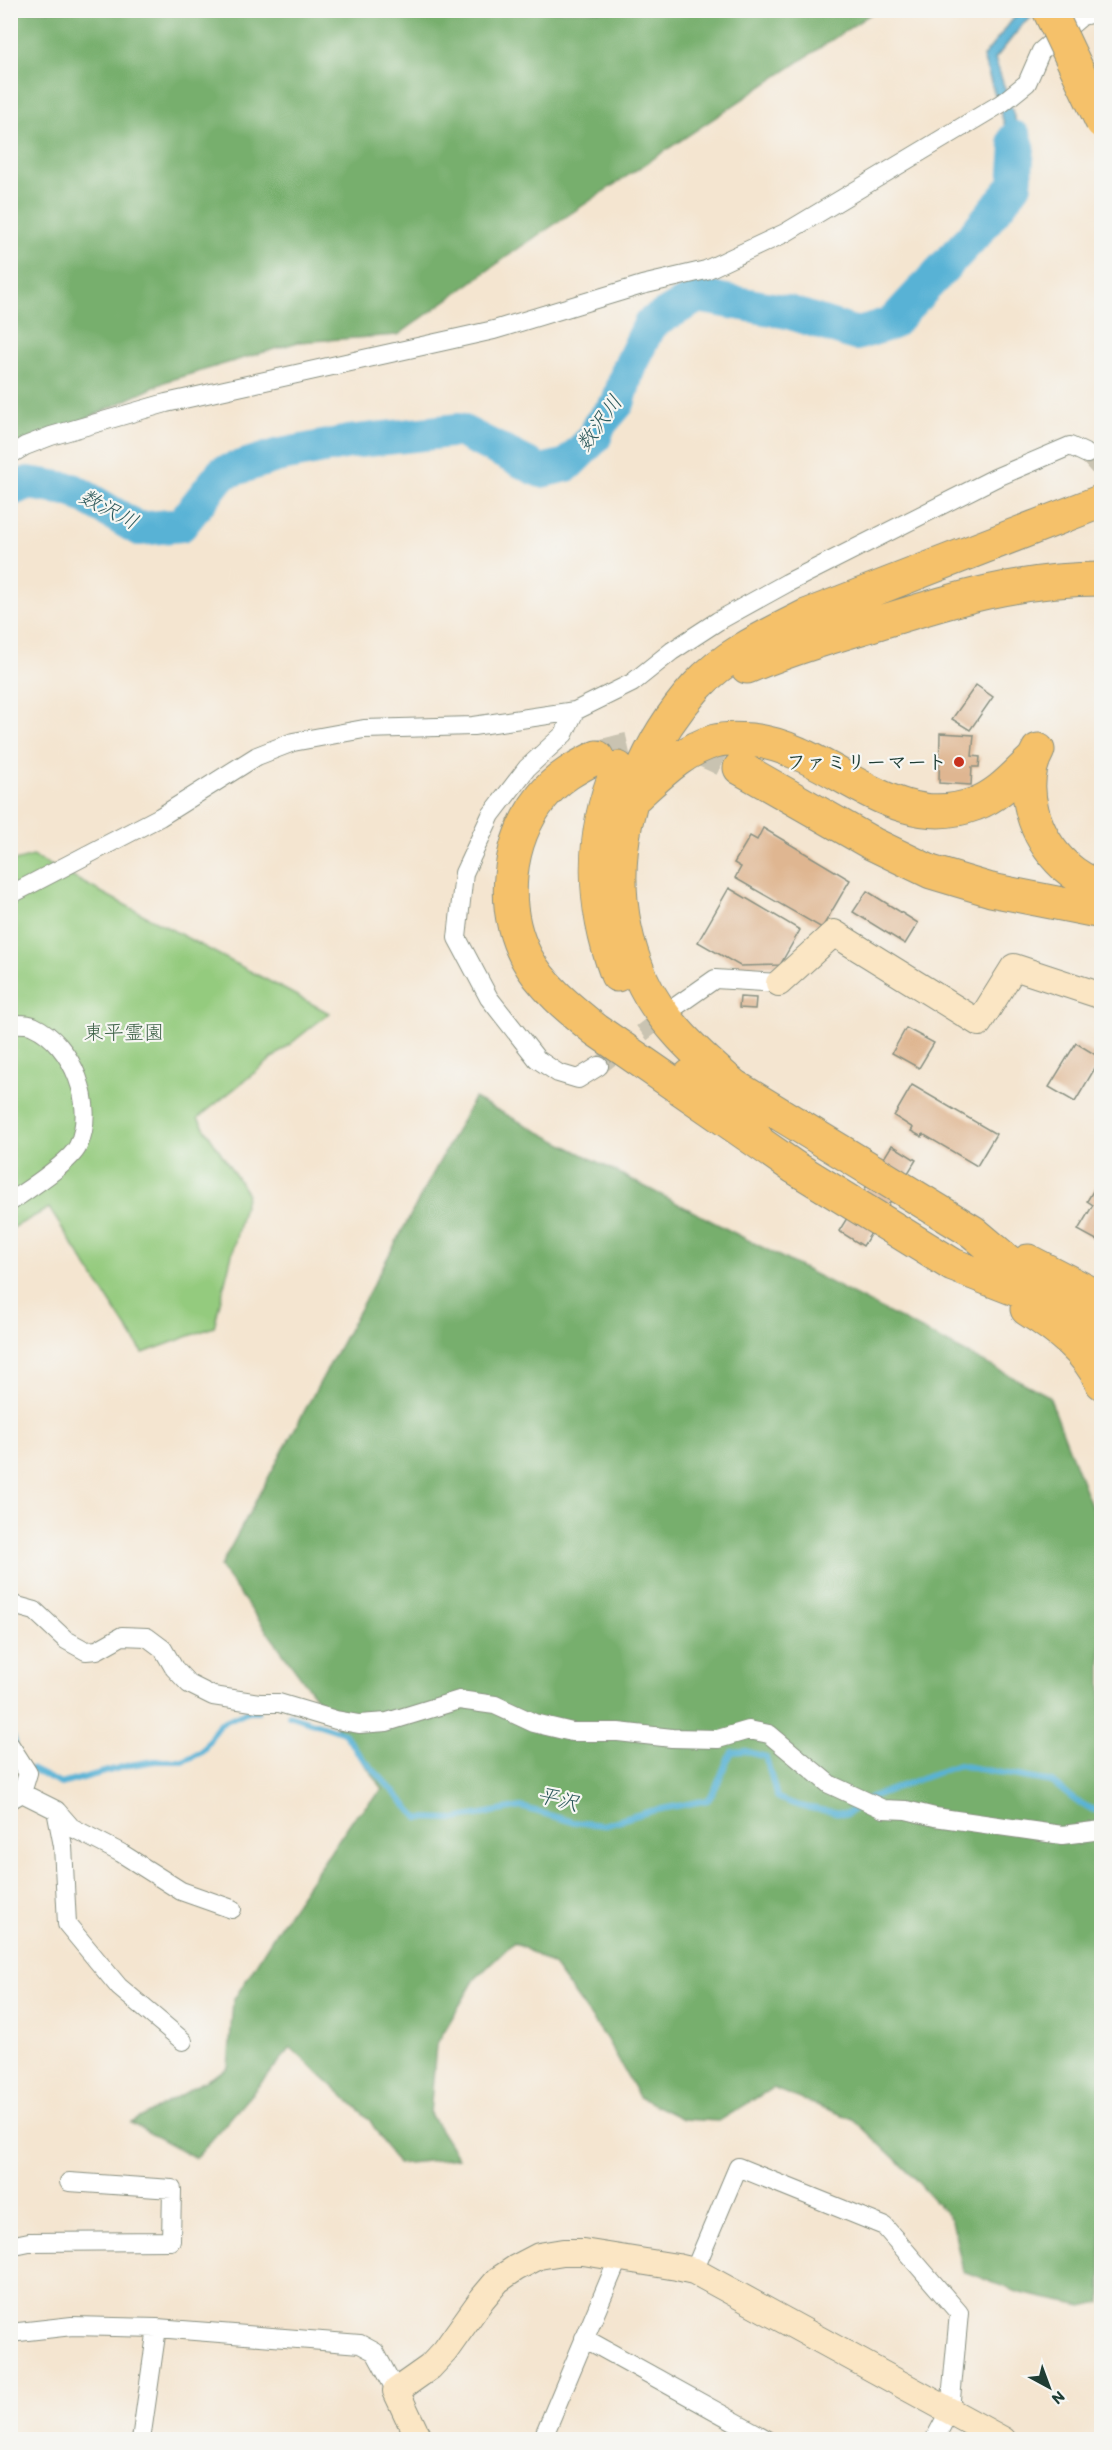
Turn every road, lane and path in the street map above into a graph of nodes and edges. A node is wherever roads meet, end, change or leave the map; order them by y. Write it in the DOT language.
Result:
graph roads {
  1 [pos="1049,10"];
  2 [pos="1101,11"];
  3 [pos="1101,122"];
  4 [pos="10,455"];
  5 [pos="1094,468"];
  6 [pos="1101,501"];
  7 [pos="1101,579"];
  8 [pos="679,710"];
  9 [pos="575,711"];
  10 [pos="597,757"];
  11 [pos="740,768"];
  12 [pos="629,802"];
  13 [pos="1101,888"];
  14 [pos="10,895"];
  15 [pos="1101,912"];
  16 [pos="778,983"];
  17 [pos="1101,996"];
  18 [pos="675,1007"];
  19 [pos="10,1024"];
  20 [pos="599,1066"];
  21 [pos="757,1139"];
  22 [pos="10,1202"];
  23 [pos="973,1232"];
  24 [pos="953,1265"];
  25 [pos="1101,1299"];
  26 [pos="1062,1307"];
  27 [pos="1101,1331"];
  28 [pos="1101,1383"];
  29 [pos="10,1604"];
  30 [pos="10,1745"];
  31 [pos="16,1796"];
  32 [pos="56,1810"];
  33 [pos="1101,1830"];
  34 [pos="232,1909"];
  35 [pos="183,2041"];
  36 [pos="69,2182"];
  37 [pos="10,2246"];
  38 [pos="619,2257"];
  39 [pos="694,2271"];
  40 [pos="156,2328"];
  41 [pos="10,2333"];
  42 [pos="584,2338"];
  43 [pos="396,2391"];
  44 [pos="950,2410"];
  45 [pos="141,2439"];
  46 [pos="419,2439"];
  47 [pos="542,2439"];
  48 [pos="768,2439"];
  49 [pos="934,2439"];
  50 [pos="1004,2439"];
  1 -- 3 [label="highway, bridge"];
  2 -- 4 [label="street"];
  5 -- 9 [label="street"];
  5 -- 21 [label="highway"];
  6 -- 8 [label="highway"];
  7 -- 8 [label="highway"];
  8 -- 12 [label="highway"];
  9 -- 14 [label="street"];
  9 -- 20 [label="street"];
  10 -- 21 [label="highway"];
  11 -- 15 [label="highway"];
  12 -- 13 [label="highway"];
  12 -- 23 [label="highway"];
  16 -- 17 [label="street"];
  16 -- 18 [label="street"];
  19 -- 22 [label="street"];
  21 -- 24 [label="highway"];
  23 -- 25 [label="highway"];
  23 -- 26 [label="highway"];
  24 -- 26 [label="highway"];
  24 -- 28 [label="highway"];
  26 -- 27 [label="highway"];
  29 -- 33 [label="street"];
  30 -- 31 [label="street"];
  31 -- 32 [label="street"];
  32 -- 34 [label="street"];
  32 -- 35 [label="street"];
  36 -- 37 [label="street"];
  38 -- 39 [label="street"];
  38 -- 42 [label="street"];
  38 -- 43 [label="street"];
  39 -- 44 [label="street"];
  39 -- 44 [label="street"];
  40 -- 41 [label="street"];
  40 -- 43 [label="street"];
  40 -- 45 [label="street"];
  42 -- 47 [label="street"];
  42 -- 48 [label="street"];
  43 -- 46 [label="street"];
  44 -- 49 [label="street"];
  44 -- 50 [label="street"];
}
